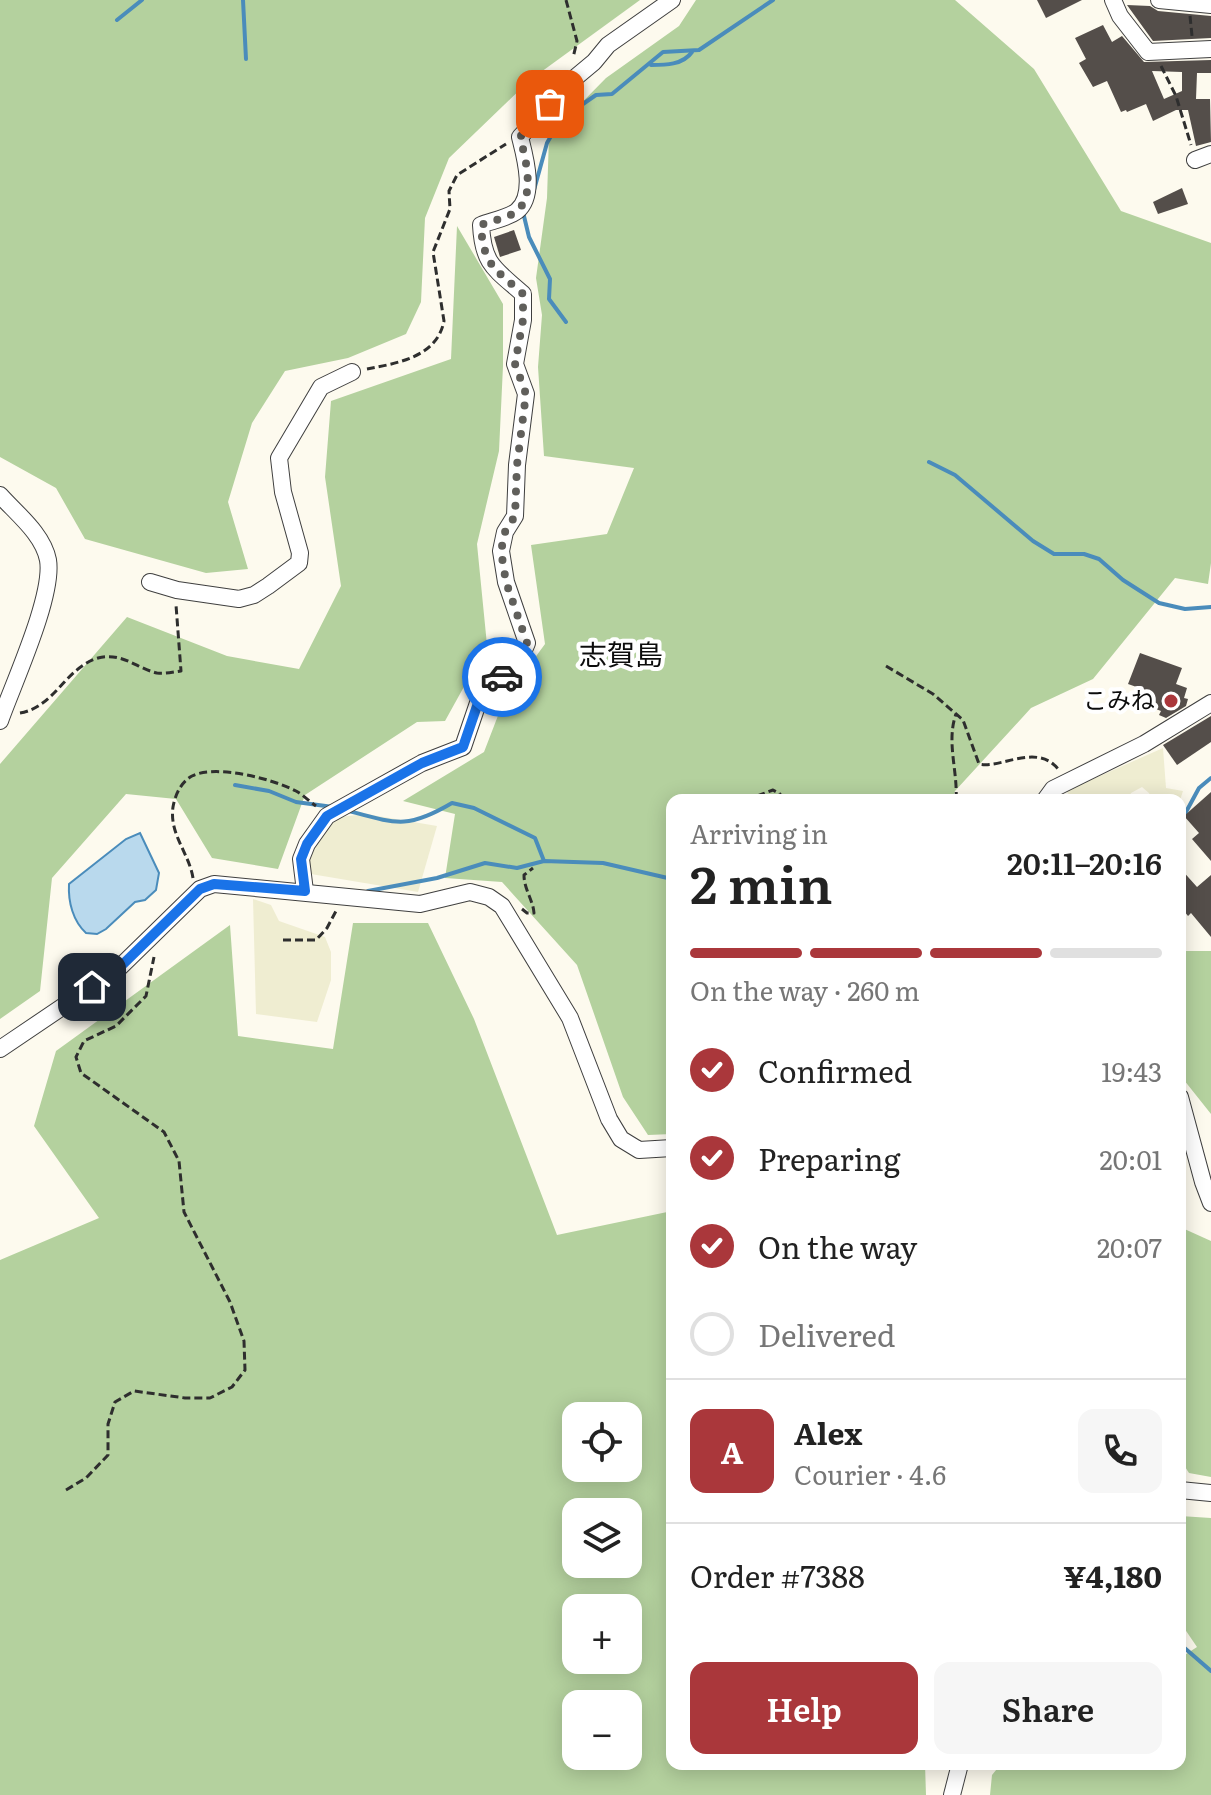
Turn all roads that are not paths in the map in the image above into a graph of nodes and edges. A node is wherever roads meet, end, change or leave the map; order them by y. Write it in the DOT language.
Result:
graph roads {
  1 [pos="672,0"];
  2 [pos="1113,0"];
  3 [pos="1159,0"];
  4 [pos="1189,2"];
  5 [pos="1211,5"];
  6 [pos="1211,49"];
  7 [pos="352,372"];
  8 [pos="0,495"];
  9 [pos="150,582"];
  10 [pos="1211,703"];
  11 [pos="1,719"];
  12 [pos="1049,794"];
  13 [pos="305,891"];
  14 [pos="0,1049"];
  15 [pos="1186,1119"];
  16 [pos="666,1148"];
  17 [pos="1211,1203"];
  18 [pos="1186,1491"];
  19 [pos="1211,1493"];
  20 [pos="958,1770"];
  21 [pos="952,1795"];
  1 -- 13 [label="street"];
  2 -- 6 [label="street"];
  3 -- 4 [label="street"];
  4 -- 5 [label="street"];
  7 -- 9 [label="street"];
  8 -- 11 [label="street"];
  10 -- 12 [label="street"];
  13 -- 14 [label="street"];
  13 -- 16 [label="street"];
  15 -- 17 [label="street"];
  18 -- 19 [label="street"];
  20 -- 21 [label="street"];
}
